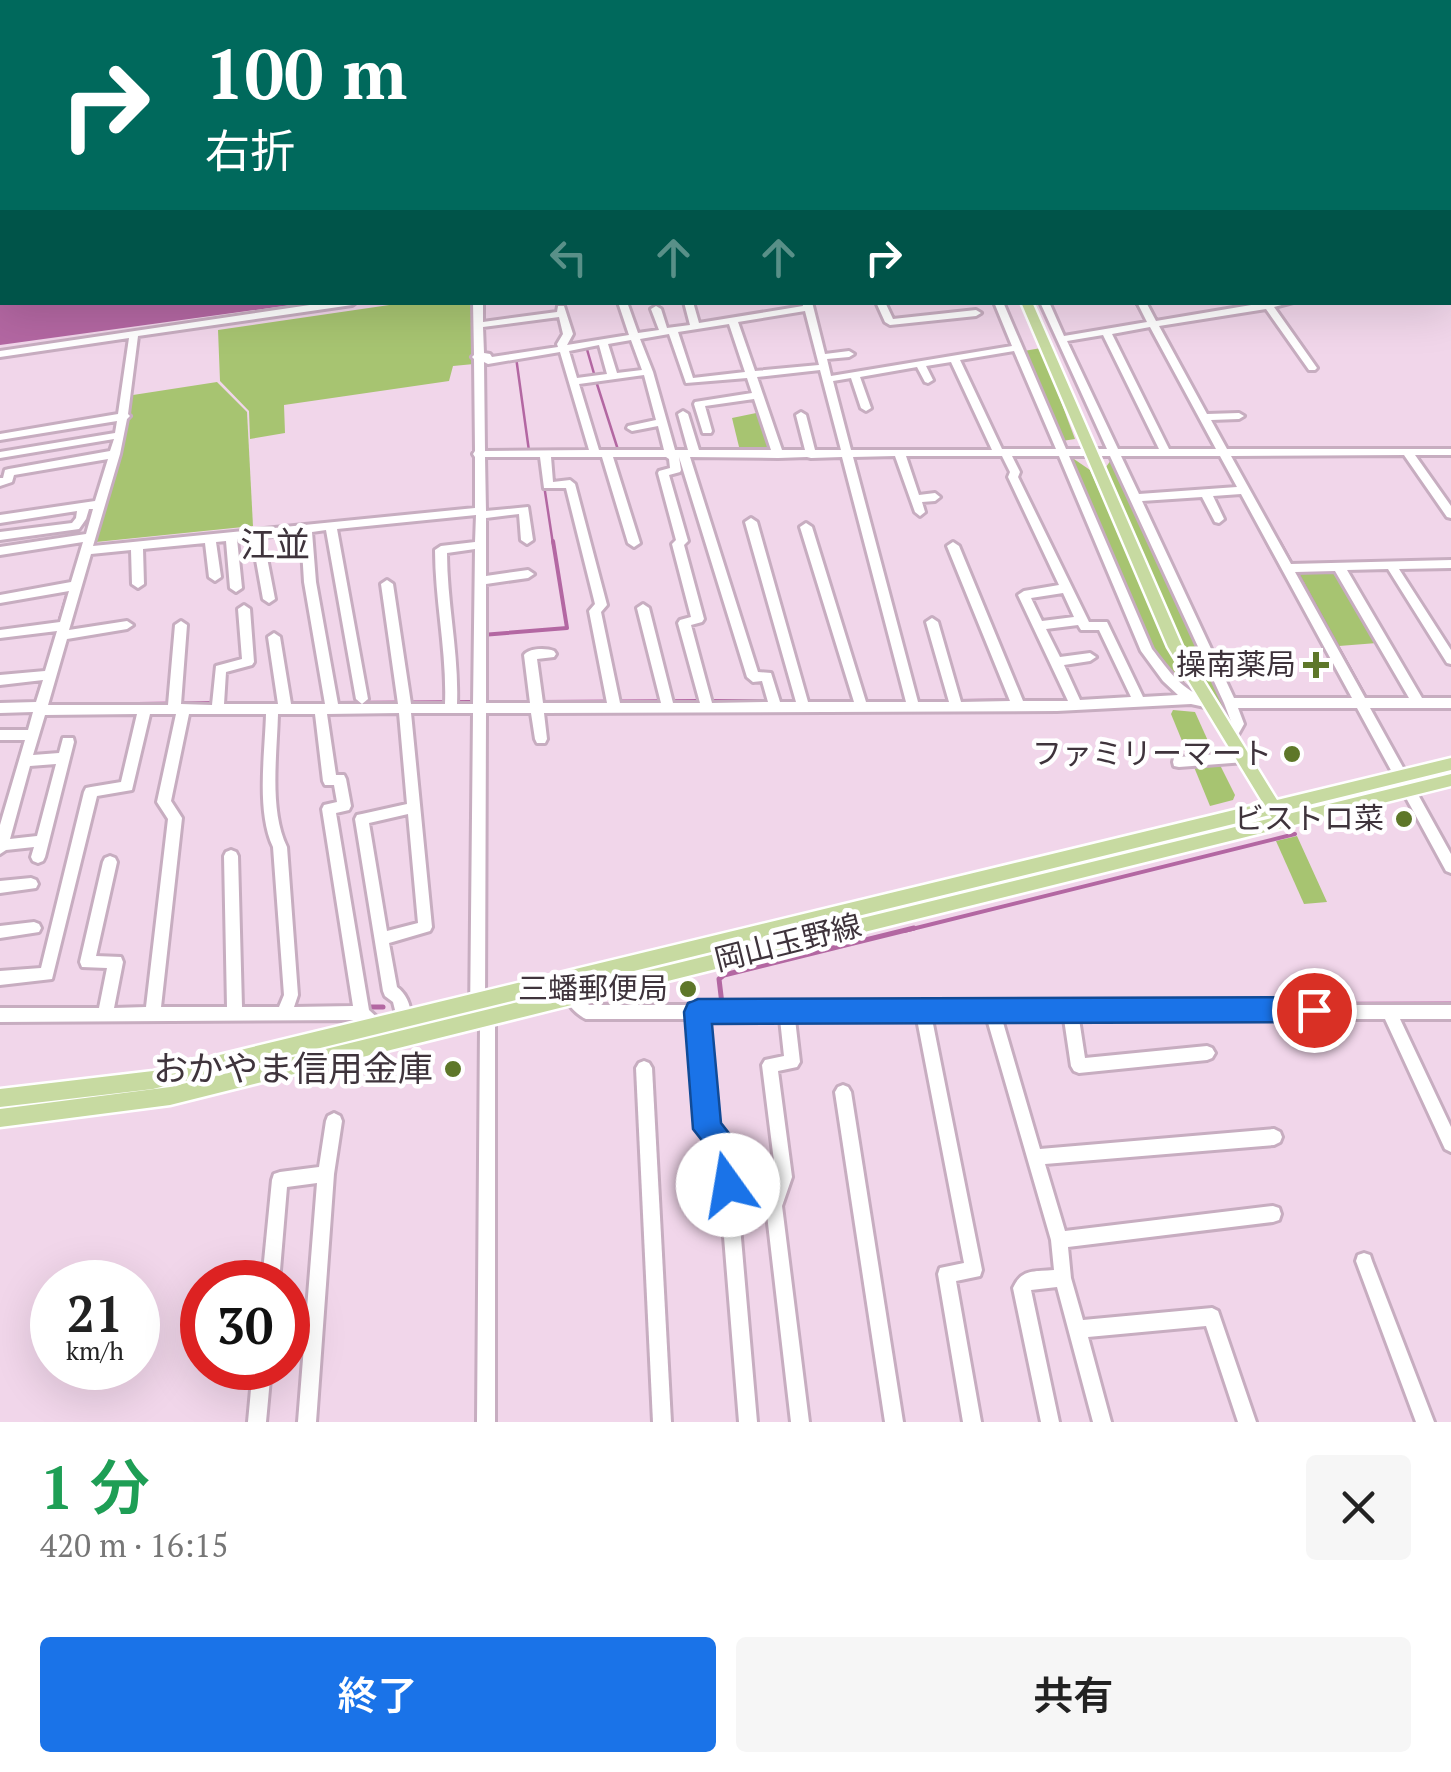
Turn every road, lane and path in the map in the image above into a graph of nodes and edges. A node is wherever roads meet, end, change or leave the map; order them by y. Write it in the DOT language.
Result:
graph roads {
  1 [pos="817,0"];
  2 [pos="849,0"];
  3 [pos="332,305"];
  4 [pos="478,305"];
  5 [pos="623,305"];
  6 [pos="689,305"];
  7 [pos="882,305"];
  8 [pos="926,305"];
  9 [pos="999,305"];
  10 [pos="1027,305"];
  11 [pos="1046,305"];
  12 [pos="1143,305"];
  13 [pos="1275,305"];
  14 [pos="1270,306"];
  15 [pos="807,307"];
  16 [pos="656,308"];
  17 [pos="976,313"];
  18 [pos="932,317"];
  19 [pos="733,321"];
  20 [pos="1154,324"];
  21 [pos="478,325"];
  22 [pos="694,325"];
  23 [pos="666,330"];
  24 [pos="1106,332"];
  25 [pos="134,334"];
  26 [pos="634,336"];
  27 [pos="1062,339"];
  28 [pos="603,342"];
  29 [pos="563,347"];
  30 [pos="1018,348"];
  31 [pos="0,354"];
  32 [pos="849,354"];
  33 [pos="484,358"];
  34 [pos="954,358"];
  35 [pos="920,363"];
  36 [pos="824,368"];
  37 [pos="1312,368"];
  38 [pos="648,372"];
  39 [pos="751,374"];
  40 [pos="854,374"];
  41 [pos="613,377"];
  42 [pos="928,380"];
  43 [pos="573,382"];
  44 [pos="758,395"];
  45 [pos="866,408"];
  46 [pos="683,414"];
  47 [pos="800,415"];
  48 [pos="125,416"];
  49 [pos="1239,416"];
  50 [pos="1208,417"];
  51 [pos="662,422"];
  52 [pos="632,428"];
  53 [pos="707,431"];
  54 [pos="116,435"];
  55 [pos="0,437"];
  56 [pos="1063,451"];
  57 [pos="899,452"];
  58 [pos="1002,452"];
  59 [pos="1168,452"];
  60 [pos="1407,452"];
  61 [pos="1451,452"];
  62 [pos="778,453"];
  63 [pos="811,453"];
  64 [pos="1090,453"];
  65 [pos="111,454"];
  66 [pos="482,454"];
  67 [pos="545,454"];
  68 [pos="682,454"];
  69 [pos="847,454"];
  70 [pos="1114,454"];
  71 [pos="1229,454"];
  72 [pos="0,455"];
  73 [pos="601,455"];
  74 [pos="1177,466"];
  75 [pos="0,482"];
  76 [pos="1241,491"];
  77 [pos="1206,493"];
  78 [pos="935,497"];
  79 [pos="1136,498"];
  80 [pos="479,510"];
  81 [pos="91,512"];
  82 [pos="1451,514"];
  83 [pos="0,518"];
  84 [pos="1219,519"];
  85 [pos="751,522"];
  86 [pos="331,526"];
  87 [pos="806,527"];
  88 [pos="306,529"];
  89 [pos="257,534"];
  90 [pos="0,536"];
  91 [pos="231,537"];
  92 [pos="210,539"];
  93 [pos="527,540"];
  94 [pos="86,541"];
  95 [pos="634,543"];
  96 [pos="477,545"];
  97 [pos="138,546"];
  98 [pos="952,546"];
  99 [pos="0,551"];
  100 [pos="1450,565"];
  101 [pos="1391,566"];
  102 [pos="1339,567"];
  103 [pos="1292,568"];
  104 [pos="528,574"];
  105 [pos="214,577"];
  106 [pos="480,581"];
  107 [pos="138,584"];
  108 [pos="388,584"];
  109 [pos="71,587"];
  110 [pos="236,588"];
  111 [pos="1066,588"];
  112 [pos="0,598"];
  113 [pos="269,599"];
  114 [pos="643,608"];
  115 [pos="244,609"];
  116 [pos="1082,620"];
  117 [pos="932,622"];
  118 [pos="128,625"];
  119 [pos="181,625"];
  120 [pos="1039,626"];
  121 [pos="59,629"];
  122 [pos="0,634"];
  123 [pos="274,637"];
  124 [pos="550,654"];
  125 [pos="1090,657"];
  126 [pos="477,660"];
  127 [pos="1451,660"];
  128 [pos="452,661"];
  129 [pos="1056,662"];
  130 [pos="44,676"];
  131 [pos="0,680"];
  132 [pos="1172,684"];
  133 [pos="362,699"];
  134 [pos="1166,700"];
  135 [pos="1198,700"];
  136 [pos="1417,700"];
  137 [pos="1017,701"];
  138 [pos="1360,701"];
  139 [pos="955,702"];
  140 [pos="668,703"];
  141 [pos="707,703"];
  142 [pos="1140,703"];
  143 [pos="1230,703"];
  144 [pos="1451,703"];
  145 [pos="404,704"];
  146 [pos="452,704"];
  147 [pos="536,704"];
  148 [pos="614,704"];
  149 [pos="1076,704"];
  150 [pos="218,705"];
  151 [pos="774,705"];
  152 [pos="803,705"];
  153 [pos="861,705"];
  154 [pos="913,705"];
  155 [pos="177,706"];
  156 [pos="281,706"];
  157 [pos="329,706"];
  158 [pos="479,707"];
  159 [pos="0,708"];
  160 [pos="37,708"];
  161 [pos="145,708"];
  162 [pos="0,735"];
  163 [pos="27,735"];
  164 [pos="1232,737"];
  165 [pos="540,740"];
  166 [pos="68,742"];
  167 [pos="1245,756"];
  168 [pos="64,758"];
  169 [pos="25,761"];
  170 [pos="1179,762"];
  171 [pos="1451,764"];
  172 [pos="1451,780"];
  173 [pos="1406,783"];
  174 [pos="9,790"];
  175 [pos="413,808"];
  176 [pos="1278,815"];
  177 [pos="1,839"];
  178 [pos="42,841"];
  179 [pos="231,856"];
  180 [pos="38,857"];
  181 [pos="110,862"];
  182 [pos="1451,868"];
  183 [pos="31,884"];
  184 [pos="0,887"];
  185 [pos="34,928"];
  186 [pos="0,932"];
  187 [pos="383,938"];
  188 [pos="0,978"];
  189 [pos="571,996"];
  190 [pos="235,1009"];
  191 [pos="285,1009"];
  192 [pos="361,1009"];
  193 [pos="106,1010"];
  194 [pos="153,1010"];
  195 [pos="482,1010"];
  196 [pos="992,1010"];
  197 [pos="1070,1010"];
  198 [pos="786,1011"];
  199 [pos="923,1011"];
  200 [pos="698,1012"];
  201 [pos="1451,1012"];
  202 [pos="1390,1013"];
  203 [pos="0,1015"];
  204 [pos="404,1021"];
  205 [pos="378,1028"];
  206 [pos="1207,1054"];
  207 [pos="644,1068"];
  208 [pos="844,1092"];
  209 [pos="0,1098"];
  210 [pos="0,1118"];
  211 [pos="334,1122"];
  212 [pos="1274,1137"];
  213 [pos="1451,1144"];
  214 [pos="1034,1157"];
  215 [pos="326,1174"];
  216 [pos="1273,1214"];
  217 [pos="1058,1240"];
  218 [pos="272,1260"];
  219 [pos="1364,1261"];
  220 [pos="1064,1278"];
  221 [pos="1078,1330"];
  222 [pos="260,1390"];
  223 [pos="257,1422"];
  224 [pos="307,1422"];
  225 [pos="486,1422"];
  226 [pos="662,1422"];
  227 [pos="748,1422"];
  228 [pos="800,1422"];
  229 [pos="894,1422"];
  230 [pos="972,1422"];
  231 [pos="1050,1422"];
  232 [pos="1102,1422"];
  233 [pos="1247,1422"];
  234 [pos="1425,1422"];
  1 -- 2 [label="street"];
  3 -- 25 [label="street"];
  4 -- 21 [label="street"];
  5 -- 26 [label="street"];
  6 -- 22 [label="street"];
  7 -- 18 [label="street"];
  8 -- 18 [label="street"];
  9 -- 30 [label="street"];
  10 -- 64 [label="main road"];
  11 -- 27 [label="street"];
  12 -- 20 [label="street"];
  13 -- 14 [label="street"];
  14 -- 20 [label="street"];
  14 -- 37 [label="street"];
  15 -- 19 [label="street"];
  15 -- 36 [label="street"];
  16 -- 23 [label="street"];
  17 -- 18 [label="street"];
  19 -- 22 [label="street"];
  19 -- 39 [label="street"];
  20 -- 24 [label="street"];
  20 -- 50 [label="street"];
  21 -- 29 [label="street"];
  21 -- 33 [label="street"];
  22 -- 23 [label="street"];
  23 -- 26 [label="street"];
  23 -- 39 [label="street"];
  24 -- 27 [label="street"];
  24 -- 59 [label="street"];
  25 -- 31 [label="street"];
  25 -- 48 [label="street"];
  26 -- 28 [label="street"];
  26 -- 38 [label="street"];
  27 -- 70 [label="street"];
  28 -- 29 [label="street"];
  28 -- 41 [label="street"];
  29 -- 33 [label="street"];
  29 -- 43 [label="street"];
  30 -- 34 [label="street"];
  30 -- 56 [label="street"];
  32 -- 36 [label="street"];
  33 -- 66 [label="street"];
  34 -- 35 [label="street"];
  34 -- 58 [label="street"];
  35 -- 40 [label="street"];
  35 -- 42 [label="street"];
  36 -- 39 [label="street"];
  36 -- 40 [label="street"];
  36 -- 69 [label="street"];
  38 -- 41 [label="street"];
  38 -- 51 [label="street"];
  39 -- 44 [label="street"];
  40 -- 45 [label="street"];
  41 -- 43 [label="street"];
  43 -- 73 [label="street"];
  44 -- 53 [label="street"];
  44 -- 62 [label="street"];
  46 -- 68 [label="street"];
  47 -- 63 [label="street"];
  48 -- 54 [label="street"];
  48 -- 55 [label="street"];
  49 -- 50 [label="street"];
  50 -- 71 [label="street"];
  51 -- 52 [label="street"];
  51 -- 68 [label="street"];
  54 -- 65 [label="street"];
  54 -- 72 [label="street"];
  56 -- 58 [label="street"];
  56 -- 64 [label="street"];
  56 -- 132 [label="street"];
  57 -- 58 [label="street"];
  57 -- 69 [label="street"];
  57 -- 78 [label="street"];
  58 -- 111 [label="street"];
  59 -- 70 [label="street"];
  59 -- 71 [label="street"];
  59 -- 74 [label="street"];
  60 -- 61 [label="street"];
  60 -- 71 [label="street"];
  60 -- 82 [label="street"];
  62 -- 63 [label="street"];
  62 -- 68 [label="street"];
  63 -- 69 [label="street"];
  64 -- 70 [label="street"];
  64 -- 135 [label="main road"];
  65 -- 75 [label="street"];
  65 -- 81 [label="street"];
  66 -- 67 [label="street"];
  66 -- 80 [label="street"];
  67 -- 73 [label="street"];
  67 -- 148 [label="street"];
  68 -- 73 [label="street"];
  68 -- 141 [label="street"];
  68 -- 151 [label="street"];
  69 -- 154 [label="street"];
  70 -- 79 [label="street"];
  71 -- 76 [label="street"];
  73 -- 95 [label="street"];
  76 -- 77 [label="street"];
  76 -- 103 [label="street"];
  77 -- 79 [label="street"];
  77 -- 84 [label="street"];
  79 -- 143 [label="street"];
  80 -- 86 [label="street"];
  80 -- 93 [label="street"];
  80 -- 96 [label="street"];
  81 -- 83 [label="street"];
  81 -- 90 [label="street"];
  81 -- 94 [label="street"];
  85 -- 152 [label="street"];
  86 -- 88 [label="street"];
  86 -- 133 [label="street"];
  87 -- 153 [label="street"];
  88 -- 89 [label="street"];
  88 -- 157 [label="street"];
  89 -- 91 [label="street"];
  89 -- 113 [label="street"];
  91 -- 92 [label="street"];
  91 -- 110 [label="street"];
  92 -- 97 [label="street"];
  92 -- 105 [label="street"];
  94 -- 97 [label="street"];
  94 -- 99 [label="street"];
  94 -- 109 [label="street"];
  96 -- 106 [label="street"];
  96 -- 128 [label="street"];
  97 -- 107 [label="street"];
  98 -- 137 [label="street"];
  100 -- 101 [label="street"];
  101 -- 102 [label="street"];
  101 -- 127 [label="street"];
  102 -- 103 [label="street"];
  102 -- 136 [label="street"];
  103 -- 138 [label="street"];
  104 -- 106 [label="street"];
  106 -- 126 [label="street"];
  108 -- 145 [label="street"];
  109 -- 112 [label="street"];
  109 -- 121 [label="street"];
  111 -- 116 [label="street"];
  111 -- 120 [label="street"];
  114 -- 140 [label="street"];
  115 -- 150 [label="street"];
  116 -- 120 [label="street"];
  116 -- 142 [label="street"];
  117 -- 139 [label="street"];
  118 -- 121 [label="street"];
  119 -- 155 [label="street"];
  120 -- 129 [label="street"];
  121 -- 122 [label="street"];
  121 -- 130 [label="street"];
  123 -- 156 [label="street"];
  124 -- 147 [label="street"];
  125 -- 129 [label="street"];
  126 -- 128 [label="street"];
  126 -- 158 [label="street"];
  128 -- 146 [label="street"];
  129 -- 149 [label="street"];
  130 -- 131 [label="street"];
  130 -- 160 [label="street"];
  132 -- 134 [label="street"];
  132 -- 135 [label="street"];
  134 -- 135 [label="street"];
  134 -- 142 [label="street"];
  135 -- 164 [label="main road"];
  136 -- 138 [label="street"];
  136 -- 144 [label="street"];
  137 -- 139 [label="street"];
  137 -- 149 [label="street"];
  138 -- 143 [label="street"];
  138 -- 173 [label="street"];
  139 -- 154 [label="street"];
  140 -- 141 [label="street"];
  140 -- 148 [label="street"];
  141 -- 151 [label="street"];
  142 -- 149 [label="street"];
  143 -- 164 [label="street"];
  145 -- 146 [label="street"];
  145 -- 157 [label="street"];
  145 -- 175 [label="street"];
  146 -- 158 [label="street"];
  147 -- 148 [label="street"];
  147 -- 158 [label="street"];
  147 -- 165 [label="street"];
  150 -- 155 [label="street"];
  150 -- 156 [label="street"];
  151 -- 152 [label="street"];
  152 -- 153 [label="street"];
  153 -- 154 [label="street"];
  155 -- 161 [label="street"];
  155 -- 194 [label="street"];
  156 -- 157 [label="street"];
  156 -- 191 [label="street"];
  157 -- 192 [label="street"];
  158 -- 195 [label="street"];
  159 -- 160 [label="street"];
  160 -- 161 [label="street"];
  160 -- 163 [label="street"];
  161 -- 188 [label="street"];
  162 -- 163 [label="street"];
  163 -- 169 [label="street"];
  164 -- 167 [label="main road"];
  166 -- 168 [label="street"];
  167 -- 170 [label="street"];
  167 -- 176 [label="main road"];
  168 -- 169 [label="street"];
  168 -- 178 [label="street"];
  169 -- 174 [label="street"];
  171 -- 173 [label="main road, 岡山玉野線"];
  172 -- 173 [label="main road, 岡山玉野線"];
  173 -- 176 [label="main road, 岡山玉野線"];
  173 -- 182 [label="street"];
  174 -- 177 [label="street"];
  175 -- 187 [label="street"];
  175 -- 187 [label="street"];
  176 -- 189 [label="main road, 岡山玉野線"];
  176 -- 195 [label="main road, 岡山玉野線"];
  177 -- 178 [label="street"];
  178 -- 180 [label="street"];
  179 -- 190 [label="street"];
  181 -- 193 [label="street"];
  183 -- 184 [label="street"];
  185 -- 186 [label="street"];
  187 -- 204 [label="street"];
  189 -- 195 [label="main road, 岡山玉野線"];
  189 -- 200 [label="street"];
  190 -- 191 [label="street"];
  190 -- 194 [label="street"];
  191 -- 192 [label="street"];
  192 -- 205 [label="street"];
  193 -- 194 [label="street"];
  193 -- 203 [label="street"];
  195 -- 204 [label="main road, 岡山玉野線"];
  195 -- 210 [label="main road, 岡山玉野線"];
  195 -- 225 [label="street"];
  196 -- 197 [label="street"];
  196 -- 199 [label="street"];
  196 -- 214 [label="street"];
  197 -- 202 [label="street"];
  197 -- 206 [label="street"];
  198 -- 199 [label="street"];
  198 -- 200 [label="street"];
  198 -- 228 [label="street"];
  199 -- 230 [label="street"];
  200 -- 227 [label="street"];
  201 -- 202 [label="street"];
  202 -- 213 [label="street"];
  204 -- 205 [label="main road, 岡山玉野線"];
  205 -- 209 [label="main road, 岡山玉野線"];
  207 -- 226 [label="street"];
  208 -- 229 [label="street"];
  211 -- 215 [label="street"];
  212 -- 214 [label="street"];
  214 -- 217 [label="street"];
  215 -- 218 [label="street"];
  215 -- 224 [label="street"];
  216 -- 217 [label="street"];
  217 -- 220 [label="street"];
  219 -- 234 [label="street"];
  220 -- 221 [label="street"];
  220 -- 231 [label="street"];
  221 -- 232 [label="street"];
  221 -- 233 [label="street"];
  222 -- 223 [label="street"];
}
